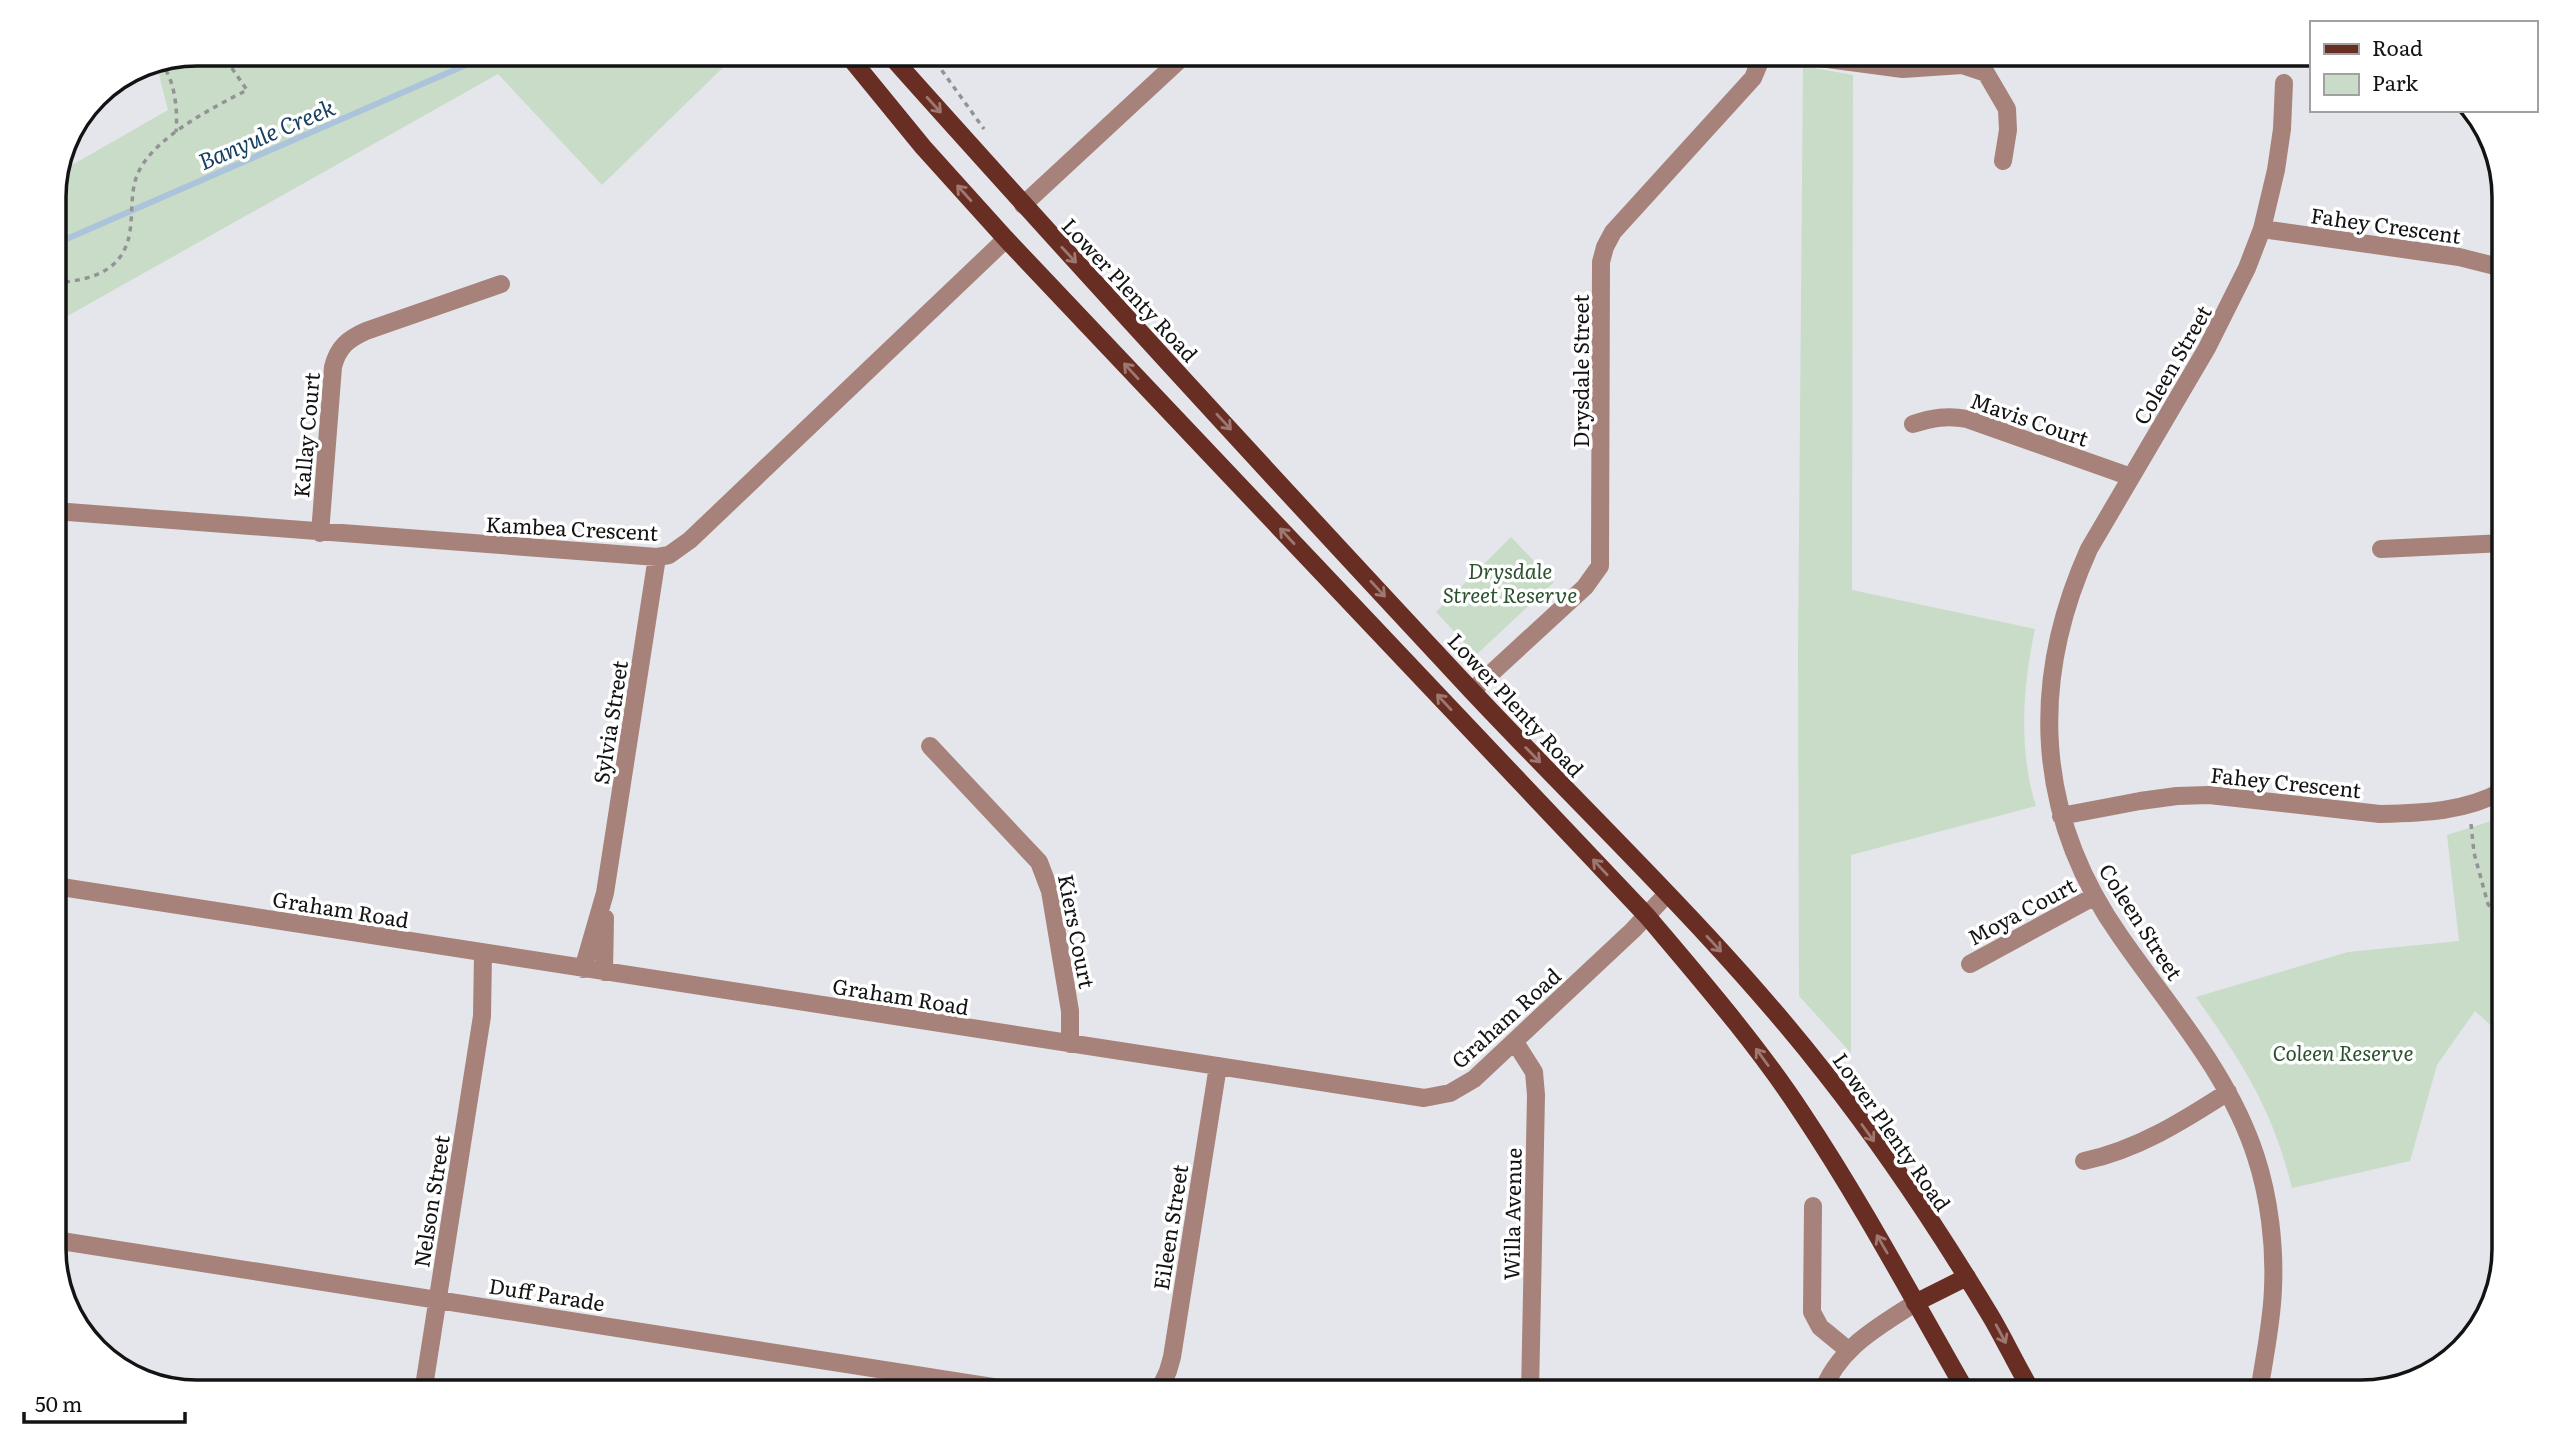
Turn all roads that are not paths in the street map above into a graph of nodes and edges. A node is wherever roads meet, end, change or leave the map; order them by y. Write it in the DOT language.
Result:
graph roads {
  1 [pos="1758,66"];
  2 [pos="1882,66"];
  3 [pos="1944,66"];
  4 [pos="1966,66"];
  5 [pos="857,67"];
  6 [pos="900,67"];
  7 [pos="1172,67"];
  8 [pos="2284,83"];
  9 [pos="2003,161"];
  10 [pos="1023,205"];
  11 [pos="2262,229"];
  12 [pos="1006,239"];
  13 [pos="2491,265"];
  14 [pos="500,284"];
  15 [pos="1913,424"];
  16 [pos="2131,477"];
  17 [pos="67,512"];
  18 [pos="320,533"];
  19 [pos="2491,543"];
  20 [pos="2381,549"];
  21 [pos="657,558"];
  22 [pos="1472,691"];
  23 [pos="930,746"];
  24 [pos="2492,796"];
  25 [pos="2061,816"];
  26 [pos="67,888"];
  27 [pos="605,893"];
  28 [pos="1667,894"];
  29 [pos="2095,896"];
  30 [pos="1647,916"];
  31 [pos="491,954"];
  32 [pos="1970,964"];
  33 [pos="583,969"];
  34 [pos="604,972"];
  35 [pos="1515,1042"];
  36 [pos="1070,1044"];
  37 [pos="1217,1066"];
  38 [pos="2228,1092"];
  39 [pos="2084,1161"];
  40 [pos="1813,1206"];
  41 [pos="67,1242"];
  42 [pos="1966,1277"];
  43 [pos="438,1299"];
  44 [pos="1916,1303"];
  45 [pos="1847,1350"];
  46 [pos="425,1380"];
  47 [pos="949,1380"];
  48 [pos="1164,1380"];
  49 [pos="1530,1380"];
  50 [pos="1828,1380"];
  51 [pos="1960,1380"];
  52 [pos="2026,1380"];
  53 [pos="2261,1380"];
  1 -- 22 [label="street, Drysdale Street"];
  2 -- 3 [label="street"];
  4 -- 9 [label="street"];
  12 -- 5 [label="main road, one-way"];
  6 -- 10 [label="main road, Lower Plenty Road, one-way"];
  7 -- 10 [label="street"];
  8 -- 11 [label="street, Coleen Street"];
  10 -- 22 [label="main road, Lower Plenty Road, one-way"];
  11 -- 13 [label="street, Fahey Crescent"];
  11 -- 16 [label="street, Coleen Street"];
  12 -- 21 [label="street, Kambea Crescent"];
  30 -- 12 [label="main road, one-way"];
  14 -- 18 [label="street, Kallay Court"];
  15 -- 16 [label="street, Mavis Court"];
  16 -- 25 [label="street, Coleen Street"];
  17 -- 18 [label="street, Kambea Crescent"];
  18 -- 21 [label="street, Kambea Crescent"];
  19 -- 20 [label="street"];
  21 -- 27 [label="street, Sylvia Street"];
  22 -- 28 [label="main road, Lower Plenty Road, one-way"];
  23 -- 36 [label="street, Kiers Court"];
  24 -- 25 [label="street, Fahey Crescent"];
  25 -- 29 [label="street, Coleen Street"];
  26 -- 31 [label="street, Graham Road"];
  27 -- 33 [label="street, Sylvia Street"];
  27 -- 34 [label="street, Sylvia Street"];
  28 -- 30 [label="street, Graham Road"];
  28 -- 42 [label="main road, Lower Plenty Road, one-way"];
  29 -- 32 [label="street, Moya Court"];
  29 -- 38 [label="street, Coleen Street"];
  30 -- 35 [label="street, Graham Road"];
  44 -- 30 [label="main road, one-way"];
  31 -- 33 [label="street, Graham Road"];
  31 -- 43 [label="street, Nelson Street"];
  33 -- 34 [label="street, Graham Road"];
  34 -- 36 [label="street, Graham Road"];
  35 -- 37 [label="street, Graham Road"];
  35 -- 49 [label="street, Willa Avenue"];
  36 -- 37 [label="street, Graham Road"];
  37 -- 48 [label="street, Eileen Street"];
  38 -- 39 [label="street"];
  38 -- 53 [label="street, Coleen Street"];
  40 -- 45 [label="street"];
  41 -- 43 [label="street, Duff Parade"];
  42 -- 44 [label="main road"];
  42 -- 52 [label="main road, Lower Plenty Road, one-way"];
  43 -- 46 [label="street, Nelson Street"];
  43 -- 47 [label="street, Duff Parade"];
  44 -- 45 [label="street"];
  44 -- 51 [label="main road"];
  45 -- 50 [label="street"];
}
